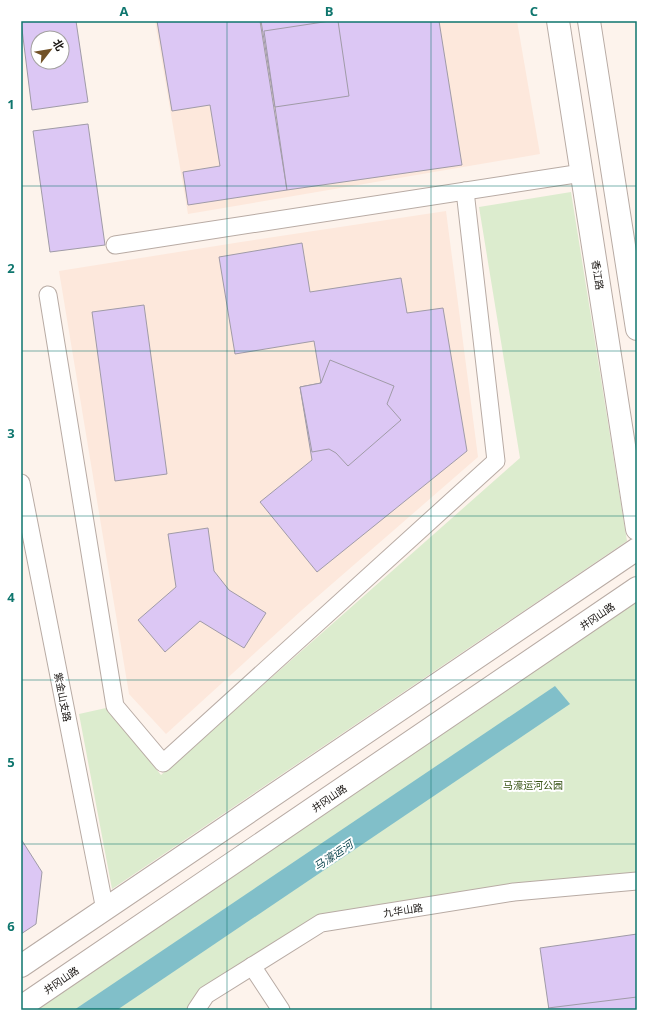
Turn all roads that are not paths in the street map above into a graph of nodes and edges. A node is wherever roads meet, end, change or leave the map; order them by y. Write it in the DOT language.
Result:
graph roads {
  1 [pos="558,21"];
  2 [pos="590,21"];
  3 [pos="582,173"];
  4 [pos="466,191"];
  5 [pos="115,245"];
  6 [pos="48,296"];
  7 [pos="637,329"];
  8 [pos="21,483"];
  9 [pos="637,529"];
  10 [pos="637,549"];
  11 [pos="637,588"];
  12 [pos="637,881"];
  13 [pos="105,910"];
  14 [pos="21,966"];
  15 [pos="252,966"];
  16 [pos="21,1007"];
  17 [pos="196,1010"];
  18 [pos="281,1010"];
  1 -- 3 [label="main road, 香江路"];
  2 -- 7 [label="main road"];
  3 -- 4 [label="street"];
  3 -- 9 [label="main road, 香江路"];
  4 -- 5 [label="street"];
  4 -- 6 [label="street"];
  8 -- 13 [label="street, 紫金山支路"];
  10 -- 13 [label="main road"];
  11 -- 16 [label="main road, 井冈山路"];
  12 -- 15 [label="street, 九华山路"];
  13 -- 14 [label="main road"];
  15 -- 17 [label="street, 九华山路"];
  15 -- 18 [label="street"];
}
